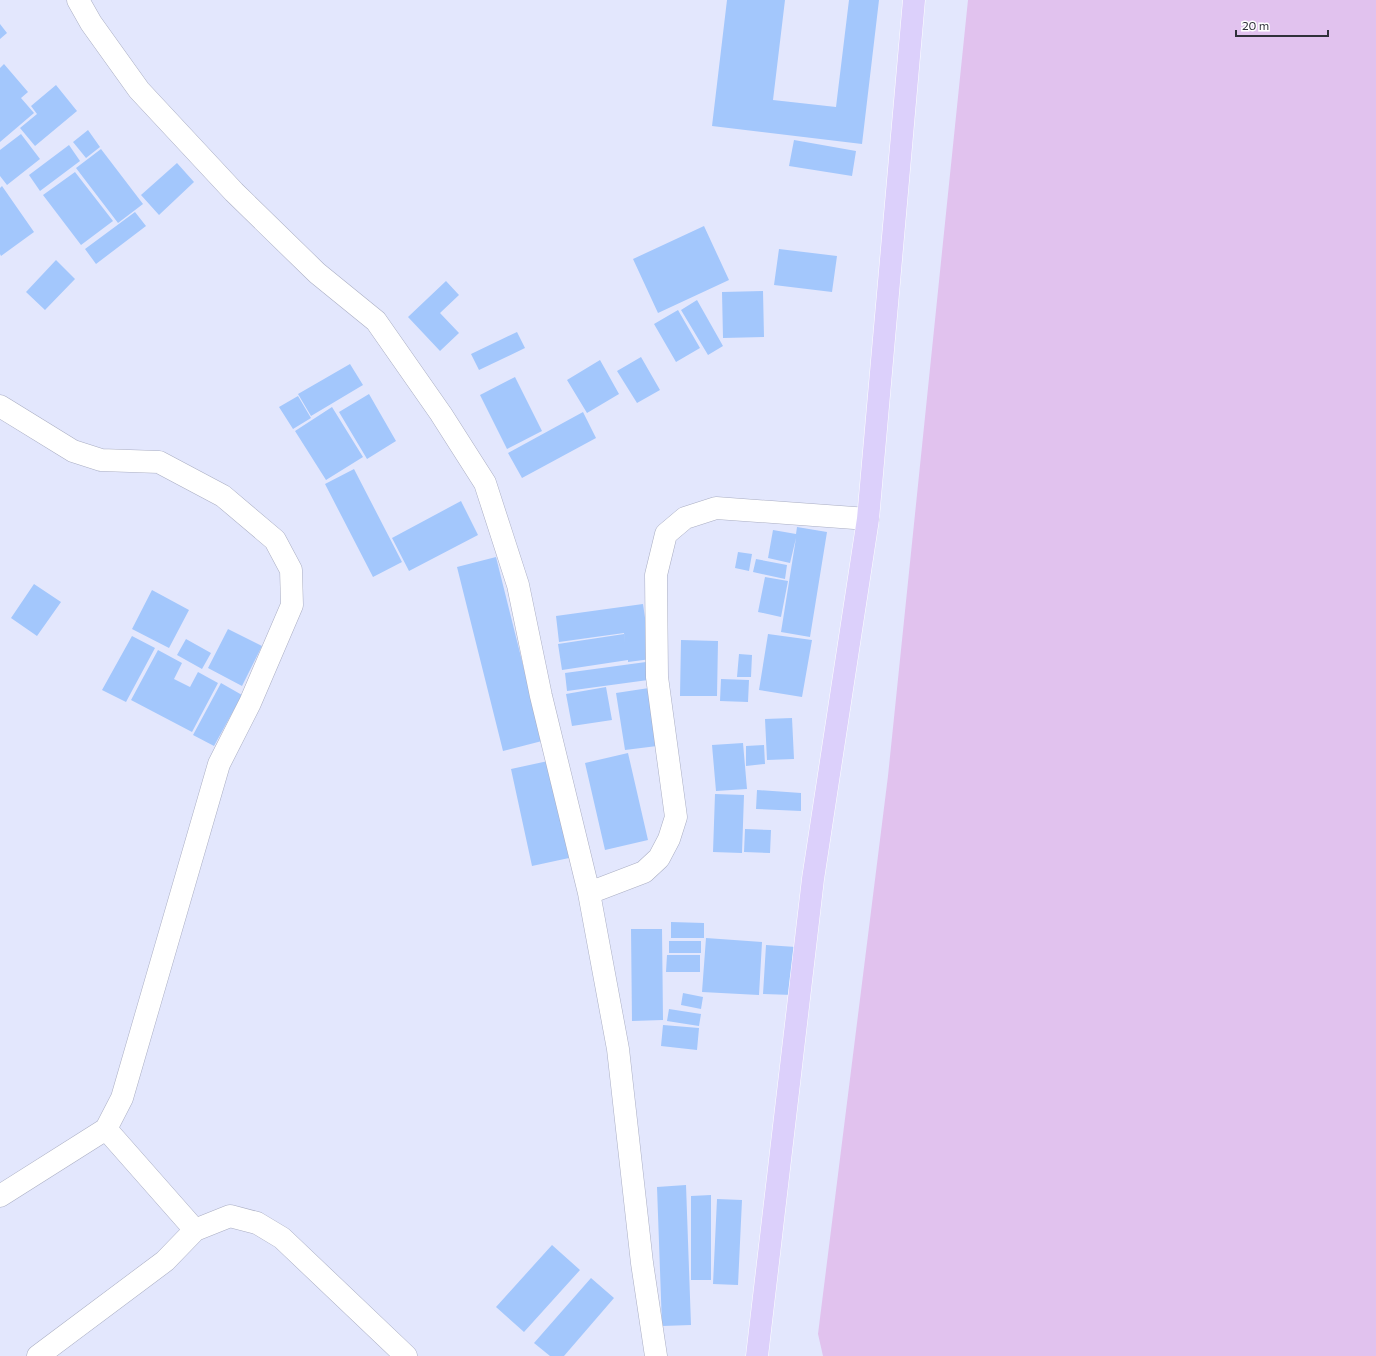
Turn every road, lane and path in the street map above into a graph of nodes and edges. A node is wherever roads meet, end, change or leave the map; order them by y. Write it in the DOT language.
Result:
graph roads {
  1 [pos="78,0"];
  2 [pos="914,0"];
  3 [pos="0,406"];
  4 [pos="868,519"];
  5 [pos="589,893"];
  6 [pos="106,1129"];
  7 [pos="0,1196"];
  8 [pos="195,1230"];
  9 [pos="40,1355"];
  10 [pos="406,1356"];
  11 [pos="656,1356"];
  12 [pos="757,1356"];
  1 -- 5 [label="street"];
  2 -- 4 [label="main road"];
  3 -- 6 [label="street"];
  4 -- 5 [label="street"];
  4 -- 12 [label="main road"];
  5 -- 11 [label="street"];
  6 -- 7 [label="street"];
  6 -- 8 [label="street"];
  8 -- 9 [label="street"];
  8 -- 10 [label="street"];
}
